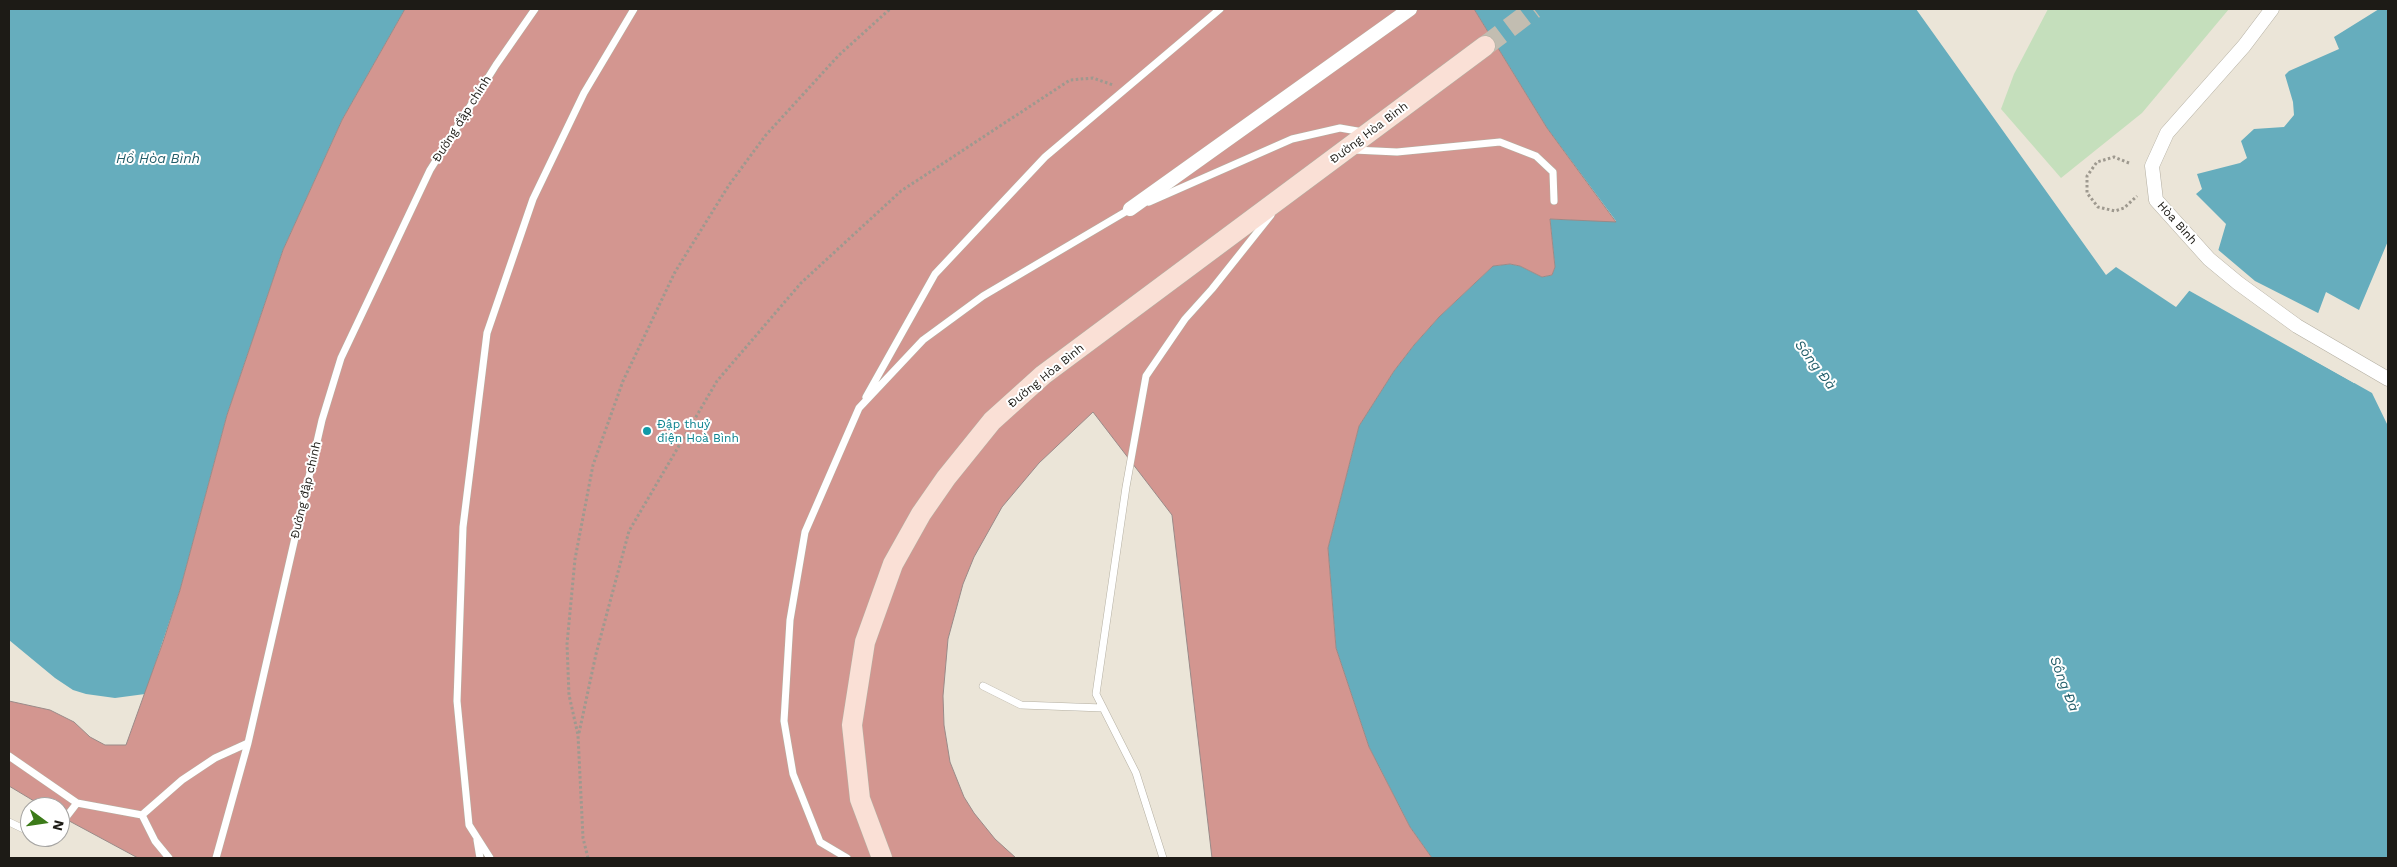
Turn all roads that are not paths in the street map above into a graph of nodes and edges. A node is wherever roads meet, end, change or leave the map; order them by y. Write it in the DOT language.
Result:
graph roads {
  1 [pos="535,9"];
  2 [pos="634,9"];
  3 [pos="1220,9"];
  4 [pos="1410,9"];
  5 [pos="2272,9"];
  6 [pos="1485,46"];
  7 [pos="1368,133"];
  8 [pos="1346,150"];
  9 [pos="1286,194"];
  10 [pos="1554,201"];
  11 [pos="1130,209"];
  12 [pos="2388,379"];
  13 [pos="860,408"];
  14 [pos="983,686"];
  15 [pos="1103,708"];
  16 [pos="248,743"];
  17 [pos="9,756"];
  18 [pos="77,803"];
  19 [pos="70,812"];
  20 [pos="142,815"];
  21 [pos="477,837"];
  22 [pos="169,858"];
  23 [pos="216,858"];
  24 [pos="480,858"];
  25 [pos="490,858"];
  26 [pos="847,858"];
  27 [pos="882,858"];
  28 [pos="1163,858"];
  1 -- 16 [label="lane, Đường đập chính"];
  2 -- 21 [label="lane"];
  3 -- 13 [label="lane"];
  4 -- 11 [label="street"];
  5 -- 12 [label="street, Hòa Bình"];
  6 -- 7 [label="main road, Đường Hòa Bình"];
  7 -- 8 [label="main road, Đường Hòa Bình"];
  7 -- 11 [label="lane"];
  8 -- 9 [label="main road, Đường Hòa Bình"];
  8 -- 10 [label="lane"];
  9 -- 15 [label="lane"];
  9 -- 27 [label="main road, Đường Hòa Bình"];
  11 -- 13 [label="lane"];
  13 -- 26 [label="lane"];
  14 -- 15 [label="lane"];
  15 -- 28 [label="lane"];
  16 -- 20 [label="lane"];
  16 -- 23 [label="lane, Đường đập chính"];
  17 -- 18 [label="lane"];
  18 -- 19 [label="lane"];
  18 -- 20 [label="lane"];
  20 -- 22 [label="lane"];
  21 -- 24 [label="lane"];
  21 -- 25 [label="lane"];
}
